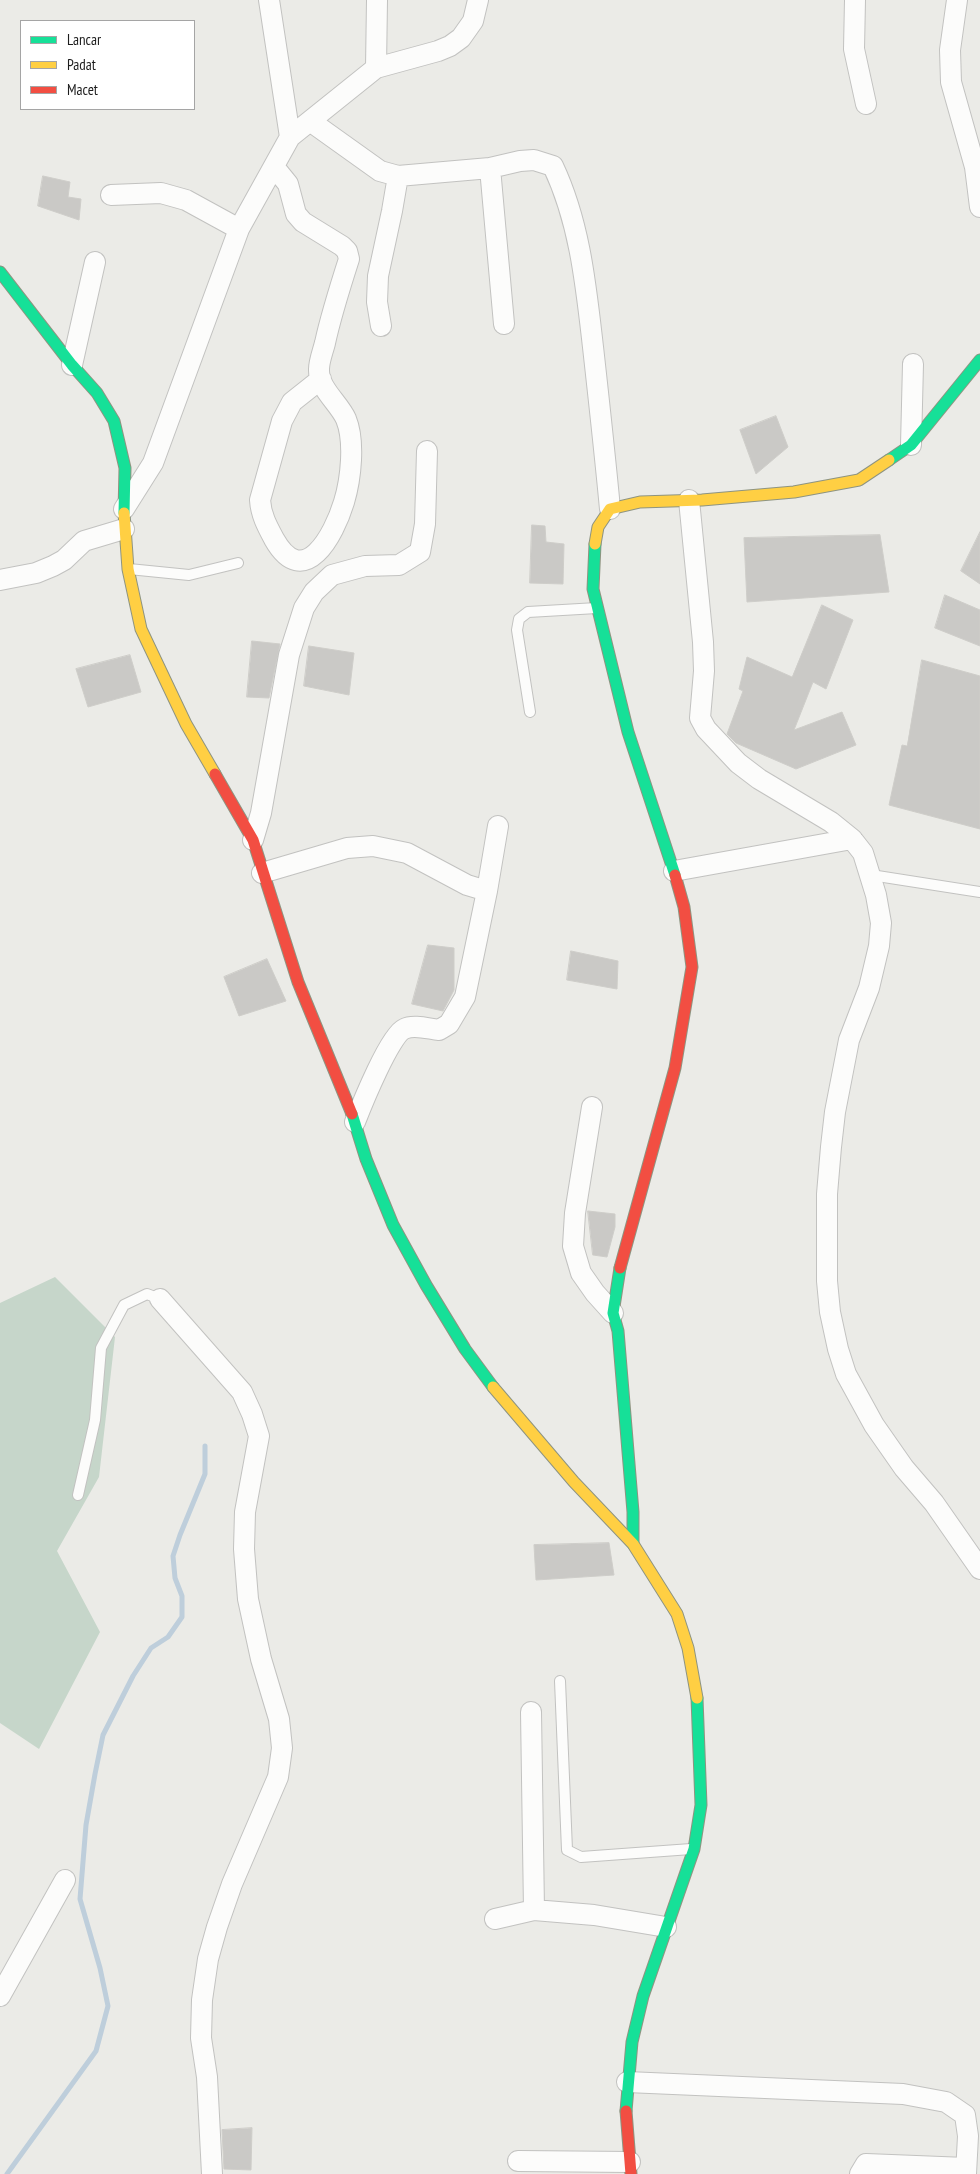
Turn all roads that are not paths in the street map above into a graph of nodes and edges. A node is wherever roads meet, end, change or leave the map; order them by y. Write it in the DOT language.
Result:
graph roads {
  1 [pos="269,0"];
  2 [pos="377,0"];
  3 [pos="478,0"];
  4 [pos="855,0"];
  5 [pos="957,0"];
  6 [pos="376,68"];
  7 [pos="866,104"];
  8 [pos="310,121"];
  9 [pos="290,137"];
  10 [pos="275,168"];
  11 [pos="490,168"];
  12 [pos="398,176"];
  13 [pos="111,195"];
  14 [pos="980,207"];
  15 [pos="239,229"];
  16 [pos="95,262"];
  17 [pos="0,272"];
  18 [pos="504,324"];
  19 [pos="381,326"];
  20 [pos="980,360"];
  21 [pos="913,364"];
  22 [pos="72,365"];
  23 [pos="321,379"];
  24 [pos="911,445"];
  25 [pos="427,451"];
  26 [pos="689,500"];
  27 [pos="610,509"];
  28 [pos="124,510"];
  29 [pos="124,530"];
  30 [pos="238,563"];
  31 [pos="128,569"];
  32 [pos="0,580"];
  33 [pos="598,608"];
  34 [pos="530,712"];
  35 [pos="498,826"];
  36 [pos="852,839"];
  37 [pos="253,840"];
  38 [pos="674,871"];
  39 [pos="262,873"];
  40 [pos="871,875"];
  41 [pos="487,891"];
  42 [pos="980,892"];
  43 [pos="592,1107"];
  44 [pos="355,1122"];
  45 [pos="160,1299"];
  46 [pos="613,1313"];
  47 [pos="78,1494"];
  48 [pos="634,1544"];
  49 [pos="980,1569"];
  50 [pos="560,1681"];
  51 [pos="530,1712"];
  52 [pos="694,1849"];
  53 [pos="65,1880"];
  54 [pos="534,1910"];
  55 [pos="495,1919"];
  56 [pos="666,1927"];
  57 [pos="0,1996"];
  58 [pos="628,2082"];
  59 [pos="518,2161"];
  60 [pos="631,2168"];
  61 [pos="966,2171"];
  62 [pos="212,2174"];
  63 [pos="860,2174"];
  1 -- 9 [label="street"];
  2 -- 6 [label="street"];
  3 -- 6 [label="street"];
  4 -- 7 [label="street"];
  5 -- 14 [label="street"];
  6 -- 8 [label="street"];
  8 -- 9 [label="street"];
  8 -- 12 [label="street"];
  9 -- 10 [label="street"];
  10 -- 15 [label="street"];
  10 -- 23 [label="street"];
  11 -- 12 [label="street"];
  11 -- 18 [label="street"];
  11 -- 27 [label="street"];
  12 -- 19 [label="street"];
  13 -- 15 [label="street"];
  15 -- 28 [label="street"];
  16 -- 22 [label="street"];
  17 -- 22 [label="street"];
  20 -- 24 [label="street"];
  21 -- 24 [label="street"];
  22 -- 28 [label="street"];
  23 -- 23 [label="street"];
  24 -- 26 [label="street"];
  25 -- 37 [label="street"];
  26 -- 27 [label="street"];
  26 -- 36 [label="street"];
  27 -- 33 [label="street"];
  28 -- 29 [label="street"];
  29 -- 31 [label="street"];
  29 -- 32 [label="street"];
  30 -- 31 [label="lane"];
  31 -- 37 [label="street"];
  33 -- 34 [label="lane"];
  33 -- 38 [label="street"];
  35 -- 41 [label="street"];
  36 -- 38 [label="street"];
  36 -- 40 [label="street"];
  37 -- 39 [label="street"];
  38 -- 46 [label="street"];
  39 -- 41 [label="street"];
  39 -- 44 [label="street"];
  40 -- 42 [label="lane"];
  40 -- 49 [label="street"];
  41 -- 44 [label="street"];
  43 -- 46 [label="street"];
  44 -- 48 [label="street"];
  45 -- 47 [label="lane"];
  45 -- 62 [label="street"];
  46 -- 48 [label="street"];
  48 -- 52 [label="street"];
  50 -- 52 [label="lane"];
  51 -- 54 [label="street"];
  52 -- 56 [label="street"];
  53 -- 57 [label="street"];
  54 -- 55 [label="street"];
  54 -- 56 [label="street"];
  56 -- 58 [label="street"];
  58 -- 60 [label="street"];
  58 -- 61 [label="street"];
  59 -- 60 [label="street"];
  61 -- 63 [label="street"];
}
